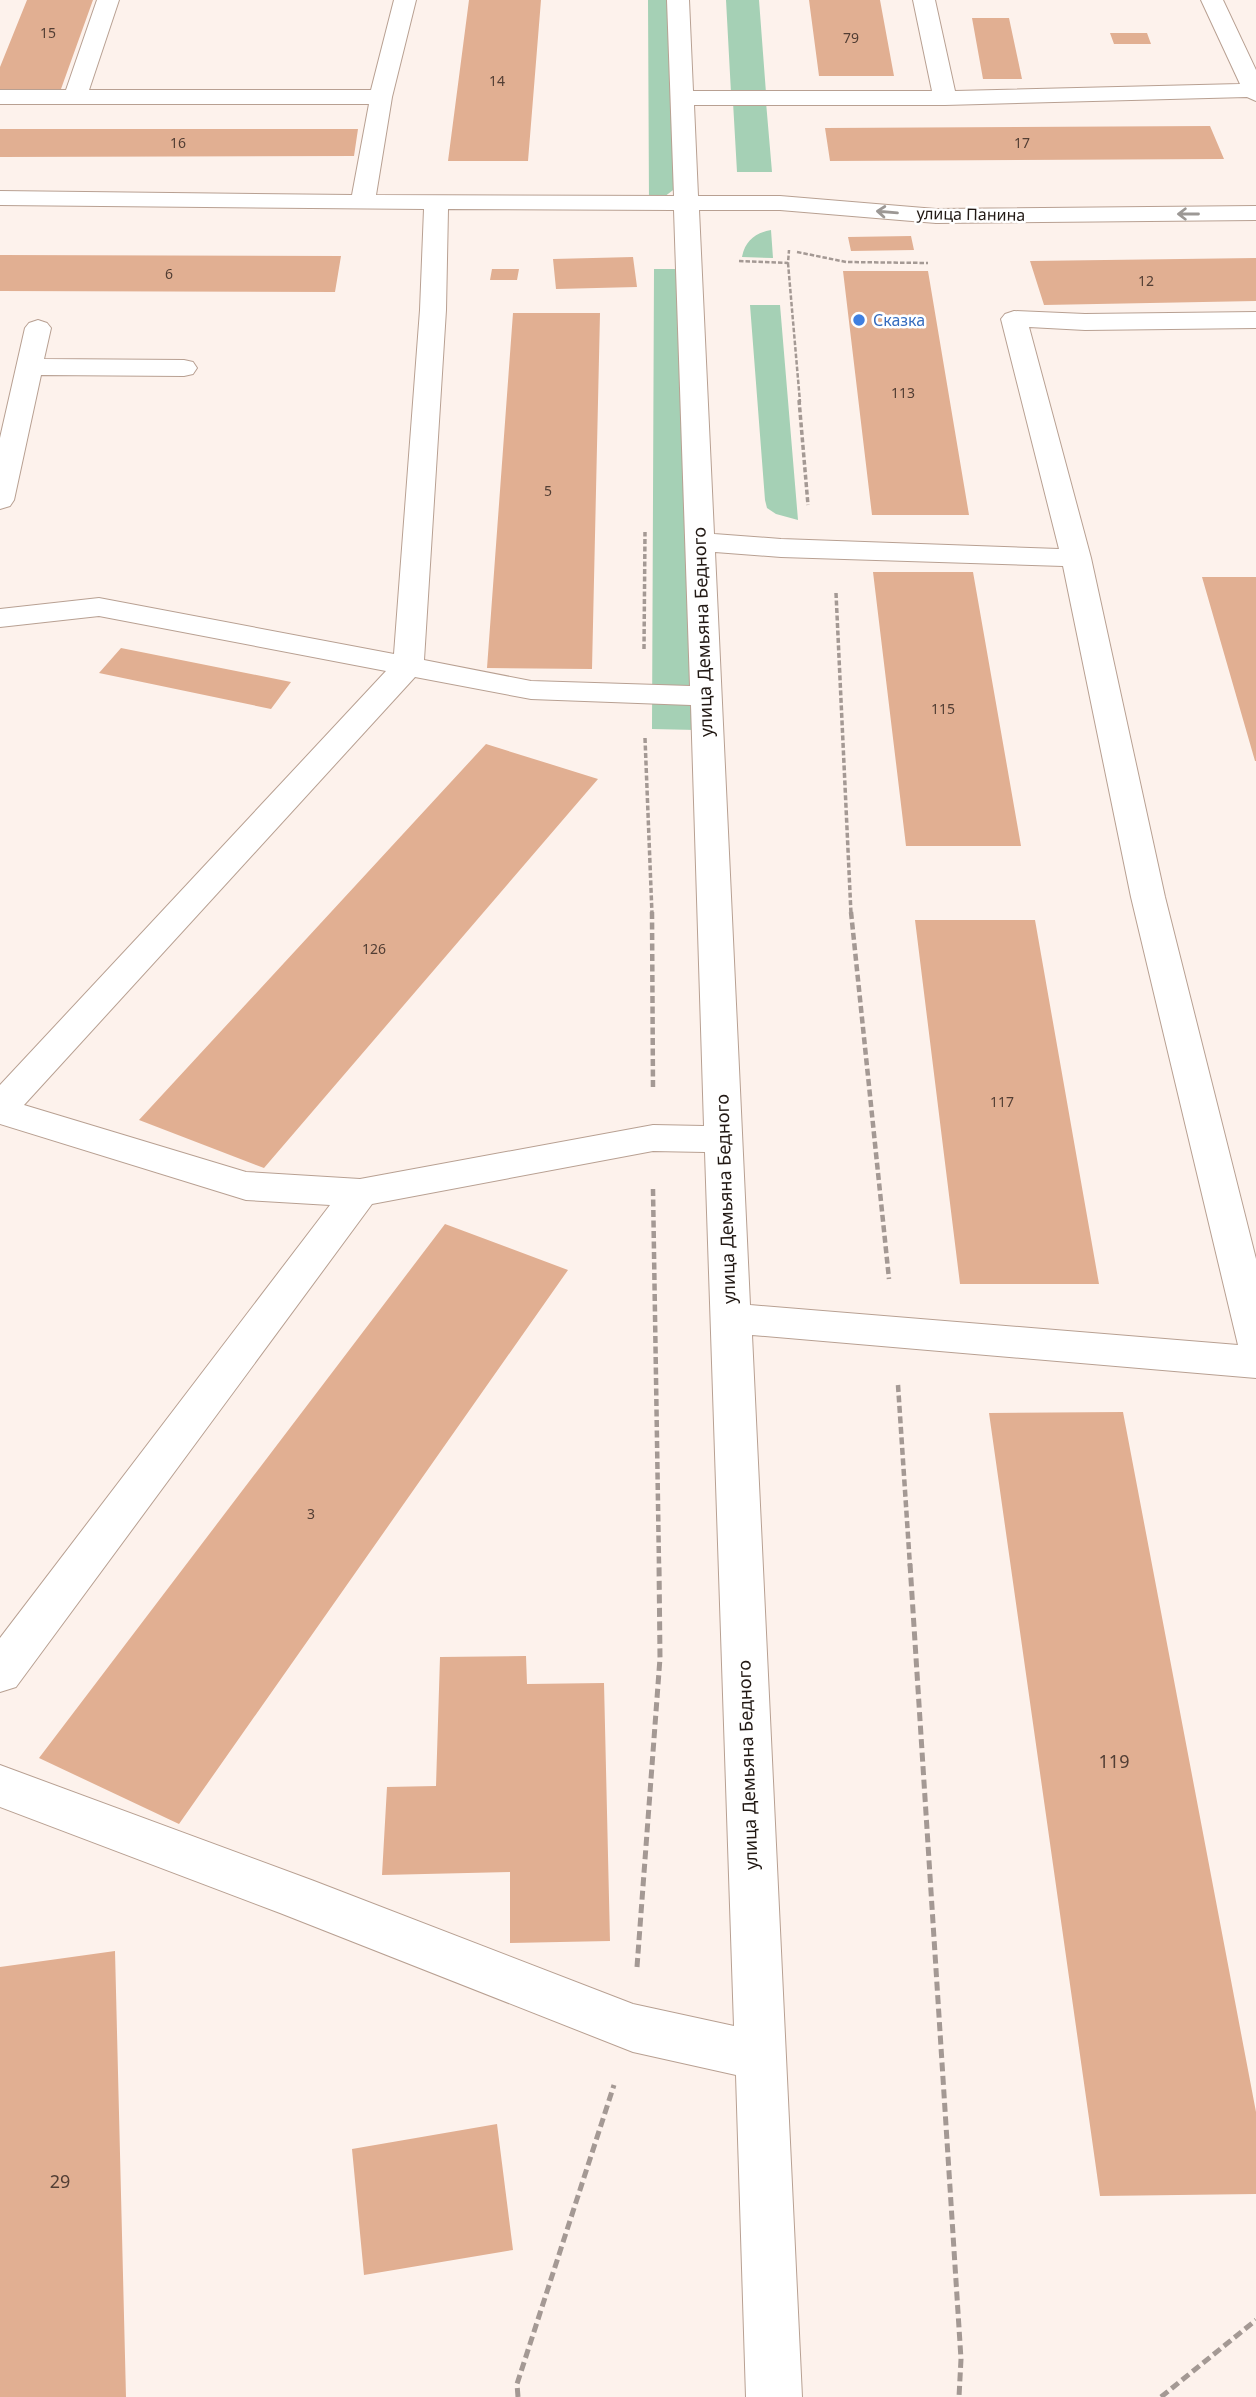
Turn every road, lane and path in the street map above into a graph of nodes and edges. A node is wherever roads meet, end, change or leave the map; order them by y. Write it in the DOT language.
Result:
graph roads {
  1 [pos="108,0"];
  2 [pos="405,0"];
  3 [pos="678,0"];
  4 [pos="924,0"];
  5 [pos="1212,0"];
  6 [pos="1255,92"];
  7 [pos="0,97"];
  8 [pos="75,97"];
  9 [pos="381,97"];
  10 [pos="682,98"];
  11 [pos="945,98"];
  12 [pos="0,198"];
  13 [pos="363,202"];
  14 [pos="436,202"];
  15 [pos="686,202"];
  16 [pos="1256,213"];
  17 [pos="688,260"];
  18 [pos="937,262"];
  19 [pos="1256,320"];
  20 [pos="38,328"];
  21 [pos="30,367"];
  22 [pos="184,368"];
  23 [pos="0,500"];
  24 [pos="645,526"];
  25 [pos="699,542"];
  26 [pos="1076,558"];
  27 [pos="0,618"];
  28 [pos="408,666"];
  29 [pos="644,692"];
  30 [pos="706,697"];
  31 [pos="0,1110"];
  32 [pos="653,1138"];
  33 [pos="723,1139"];
  34 [pos="360,1193"];
  35 [pos="730,1318"];
  36 [pos="1256,1340"];
  37 [pos="1256,1362"];
  38 [pos="0,1673"];
  39 [pos="0,1786"];
  40 [pos="633,2028"];
  41 [pos="760,2056"];
  42 [pos="1256,2320"];
  43 [pos="518,2397"];
  44 [pos="774,2397"];
  45 [pos="1161,2397"];
  1 -- 8 [label="street"];
  2 -- 9 [label="street"];
  3 -- 10 [label="street, улица Демьяна Бедного"];
  4 -- 11 [label="street"];
  5 -- 6 [label="street"];
  6 -- 11 [label="street"];
  7 -- 8 [label="street"];
  8 -- 9 [label="street"];
  9 -- 13 [label="street"];
  10 -- 11 [label="street"];
  10 -- 15 [label="street, улица Демьяна Бедного"];
  12 -- 13 [label="street, улица Панина"];
  13 -- 14 [label="street, улица Панина"];
  14 -- 15 [label="street, улица Панина"];
  14 -- 28 [label="street"];
  16 -- 15 [label="street, улица Панина, one-way"];
  15 -- 17 [label="street, улица Демьяна Бедного"];
  17 -- 18 [label="path"];
  17 -- 25 [label="street, улица Демьяна Бедного"];
  19 -- 26 [label="street"];
  20 -- 21 [label="street"];
  21 -- 22 [label="street"];
  21 -- 23 [label="street"];
  24 -- 29 [label="path"];
  25 -- 26 [label="street"];
  25 -- 30 [label="street, улица Демьяна Бедного"];
  26 -- 36 [label="street"];
  27 -- 28 [label="street"];
  28 -- 29 [label="street"];
  28 -- 31 [label="street"];
  29 -- 30 [label="street"];
  29 -- 32 [label="path"];
  30 -- 33 [label="street, улица Демьяна Бедного"];
  31 -- 34 [label="street"];
  32 -- 33 [label="street"];
  32 -- 34 [label="street"];
  32 -- 40 [label="path"];
  33 -- 35 [label="street, улица Демьяна Бедного"];
  34 -- 38 [label="street"];
  35 -- 37 [label="street"];
  35 -- 41 [label="street, улица Демьяна Бедного"];
  39 -- 40 [label="street"];
  40 -- 41 [label="street"];
  40 -- 43 [label="path"];
  41 -- 44 [label="street, улица Демьяна Бедного"];
  42 -- 45 [label="path"];
}
